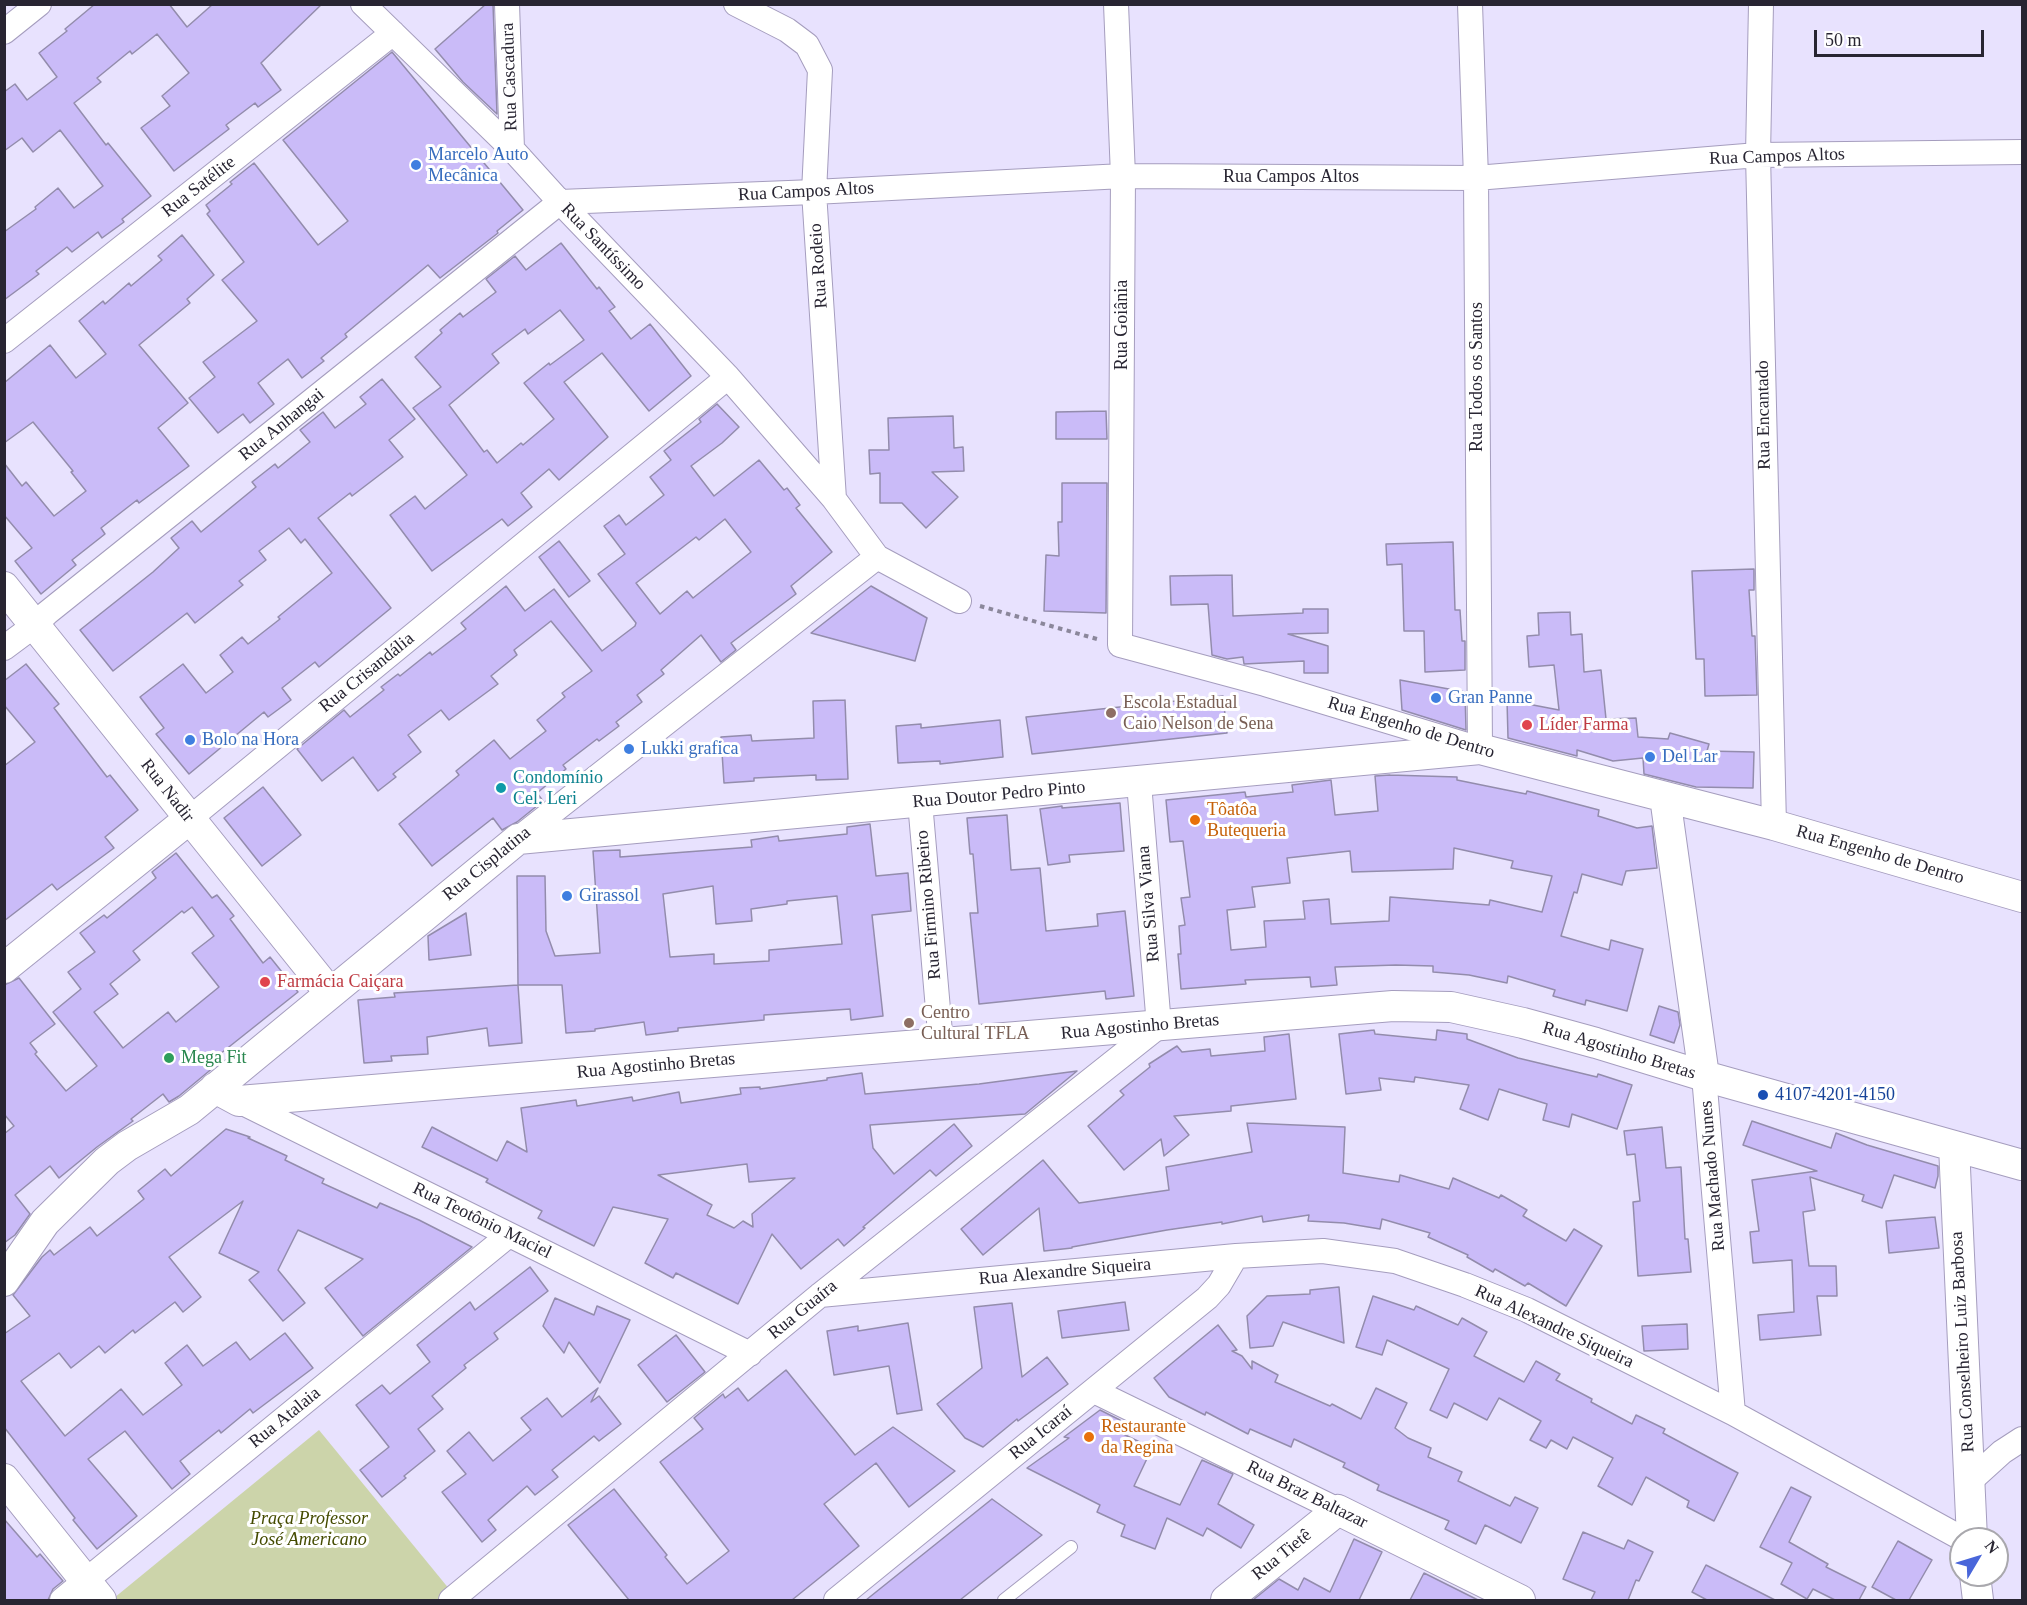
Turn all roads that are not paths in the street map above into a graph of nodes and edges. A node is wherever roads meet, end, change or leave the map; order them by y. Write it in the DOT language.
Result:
graph roads {
  1 [pos="39,4"];
  2 [pos="363,4"];
  3 [pos="507,4"];
  4 [pos="736,4"];
  5 [pos="1116,4"];
  6 [pos="1470,4"];
  7 [pos="1761,4"];
  8 [pos="4,32"];
  9 [pos="393,33"];
  10 [pos="512,149"];
  11 [pos="2022,152"];
  12 [pos="1758,155"];
  13 [pos="1123,176"];
  14 [pos="1476,178"];
  15 [pos="814,192"];
  16 [pos="560,202"];
  17 [pos="4,341"];
  18 [pos="728,377"];
  19 [pos="834,499"];
  20 [pos="877,557"];
  21 [pos="4,587"];
  22 [pos="959,600"];
  23 [pos="35,625"];
  24 [pos="1120,645"];
  25 [pos="4,648"];
  26 [pos="1480,749"];
  27 [pos="1139,783"];
  28 [pos="1665,797"];
  29 [pos="920,802"];
  30 [pos="189,819"];
  31 [pos="1774,825"];
  32 [pos="518,839"];
  33 [pos="2022,897"];
  34 [pos="4,968"];
  35 [pos="330,993"];
  36 [pos="1160,1026"];
  37 [pos="941,1044"];
  38 [pos="1704,1076"];
  39 [pos="227,1094"];
  40 [pos="1954,1146"];
  41 [pos="2022,1164"];
  42 [pos="509,1235"];
  43 [pos="1236,1256"];
  44 [pos="4,1281"];
  45 [pos="820,1295"];
  46 [pos="750,1354"];
  47 [pos="1094,1390"];
  48 [pos="1733,1413"];
  49 [pos="2022,1439"];
  50 [pos="4,1479"];
  51 [pos="1970,1481"];
  52 [pos="1338,1510"];
  53 [pos="1972,1527"];
  54 [pos="1949,1531"];
  55 [pos="1071,1547"];
  56 [pos="93,1591"];
  57 [pos="464,1597"];
  58 [pos="62,1600"];
  59 [pos="836,1600"];
  60 [pos="1004,1600"];
  61 [pos="1226,1600"];
  62 [pos="1520,1600"];
  1 -- 8 [label="street"];
  2 -- 9 [label="street, Rua Santíssimo"];
  3 -- 10 [label="street, Rua Cascadura"];
  4 -- 15 [label="street, Rua Rodeio"];
  5 -- 13 [label="street, Rua Goiânia"];
  6 -- 14 [label="street, Rua Todos os Santos"];
  7 -- 12 [label="street, Rua Encantado"];
  9 -- 10 [label="street, Rua Santíssimo"];
  9 -- 17 [label="street, Rua Satélite"];
  10 -- 16 [label="street, Rua Santíssimo"];
  11 -- 12 [label="street, Rua Campos Altos"];
  12 -- 14 [label="street, Rua Campos Altos"];
  12 -- 31 [label="street, Rua Encantado"];
  13 -- 14 [label="street, Rua Campos Altos"];
  13 -- 15 [label="street, Rua Campos Altos"];
  13 -- 24 [label="street, Rua Goiânia"];
  14 -- 26 [label="street, Rua Todos os Santos"];
  15 -- 16 [label="street, Rua Campos Altos"];
  15 -- 19 [label="street, Rua Rodeio"];
  16 -- 18 [label="street, Rua Santíssimo"];
  16 -- 23 [label="street, Rua Anhangai"];
  18 -- 19 [label="street, Rua Santíssimo"];
  18 -- 30 [label="street, Rua Crisandália"];
  19 -- 20 [label="street"];
  20 -- 22 [label="street"];
  20 -- 32 [label="street, Rua Cisplatina"];
  21 -- 23 [label="street, Rua Nadir"];
  23 -- 25 [label="street, Rua Anhangai"];
  23 -- 30 [label="street, Rua Nadir"];
  24 -- 26 [label="street, Rua Engenho de Dentro"];
  26 -- 27 [label="street, Rua Doutor Pedro Pinto"];
  26 -- 28 [label="street, Rua Engenho de Dentro"];
  27 -- 29 [label="street, Rua Doutor Pedro Pinto"];
  27 -- 36 [label="street, Rua Silva Viana"];
  28 -- 31 [label="street, Rua Engenho de Dentro"];
  28 -- 38 [label="street, Rua Machado Nunes"];
  29 -- 32 [label="street, Rua Doutor Pedro Pinto"];
  29 -- 37 [label="street, Rua Firmino Ribeiro"];
  30 -- 34 [label="street, Rua Crisandália"];
  30 -- 35 [label="street, Rua Nadir"];
  31 -- 33 [label="street, Rua Engenho de Dentro"];
  32 -- 35 [label="street, Rua Cisplatina"];
  35 -- 39 [label="street, Rua Cisplatina"];
  36 -- 37 [label="street, Rua Agostinho Bretas"];
  36 -- 38 [label="street, Rua Agostinho Bretas"];
  36 -- 45 [label="street, Rua Guaíra"];
  37 -- 39 [label="street, Rua Agostinho Bretas"];
  38 -- 40 [label="street, Rua Agostinho Bretas"];
  38 -- 48 [label="street, Rua Machado Nunes"];
  39 -- 42 [label="street, Rua Teotônio Maciel"];
  39 -- 44 [label="street, Rua Cisplatina"];
  40 -- 41 [label="street, Rua Agostinho Bretas"];
  40 -- 51 [label="street, Rua Conselheiro Luiz Barbosa"];
  42 -- 46 [label="street, Rua Teotônio Maciel"];
  42 -- 56 [label="street, Rua Atalaia"];
  43 -- 45 [label="street, Rua Alexandre Siqueira"];
  43 -- 47 [label="street, Rua Icaraí"];
  43 -- 48 [label="street, Rua Alexandre Siqueira"];
  45 -- 46 [label="street, Rua Guaíra"];
  46 -- 57 [label="street, Rua Guaíra"];
  47 -- 52 [label="street, Rua Braz Baltazar"];
  47 -- 59 [label="street, Rua Icaraí"];
  48 -- 54 [label="street, Rua Alexandre Siqueira"];
  49 -- 51 [label="street"];
  50 -- 56 [label="street"];
  51 -- 53 [label="street, Rua Conselheiro Luiz Barbosa"];
  52 -- 61 [label="street, Rua Tietê"];
  52 -- 62 [label="street, Rua Braz Baltazar"];
  55 -- 60 [label="lane"];
  56 -- 58 [label="street, Rua Atalaia"];
}
